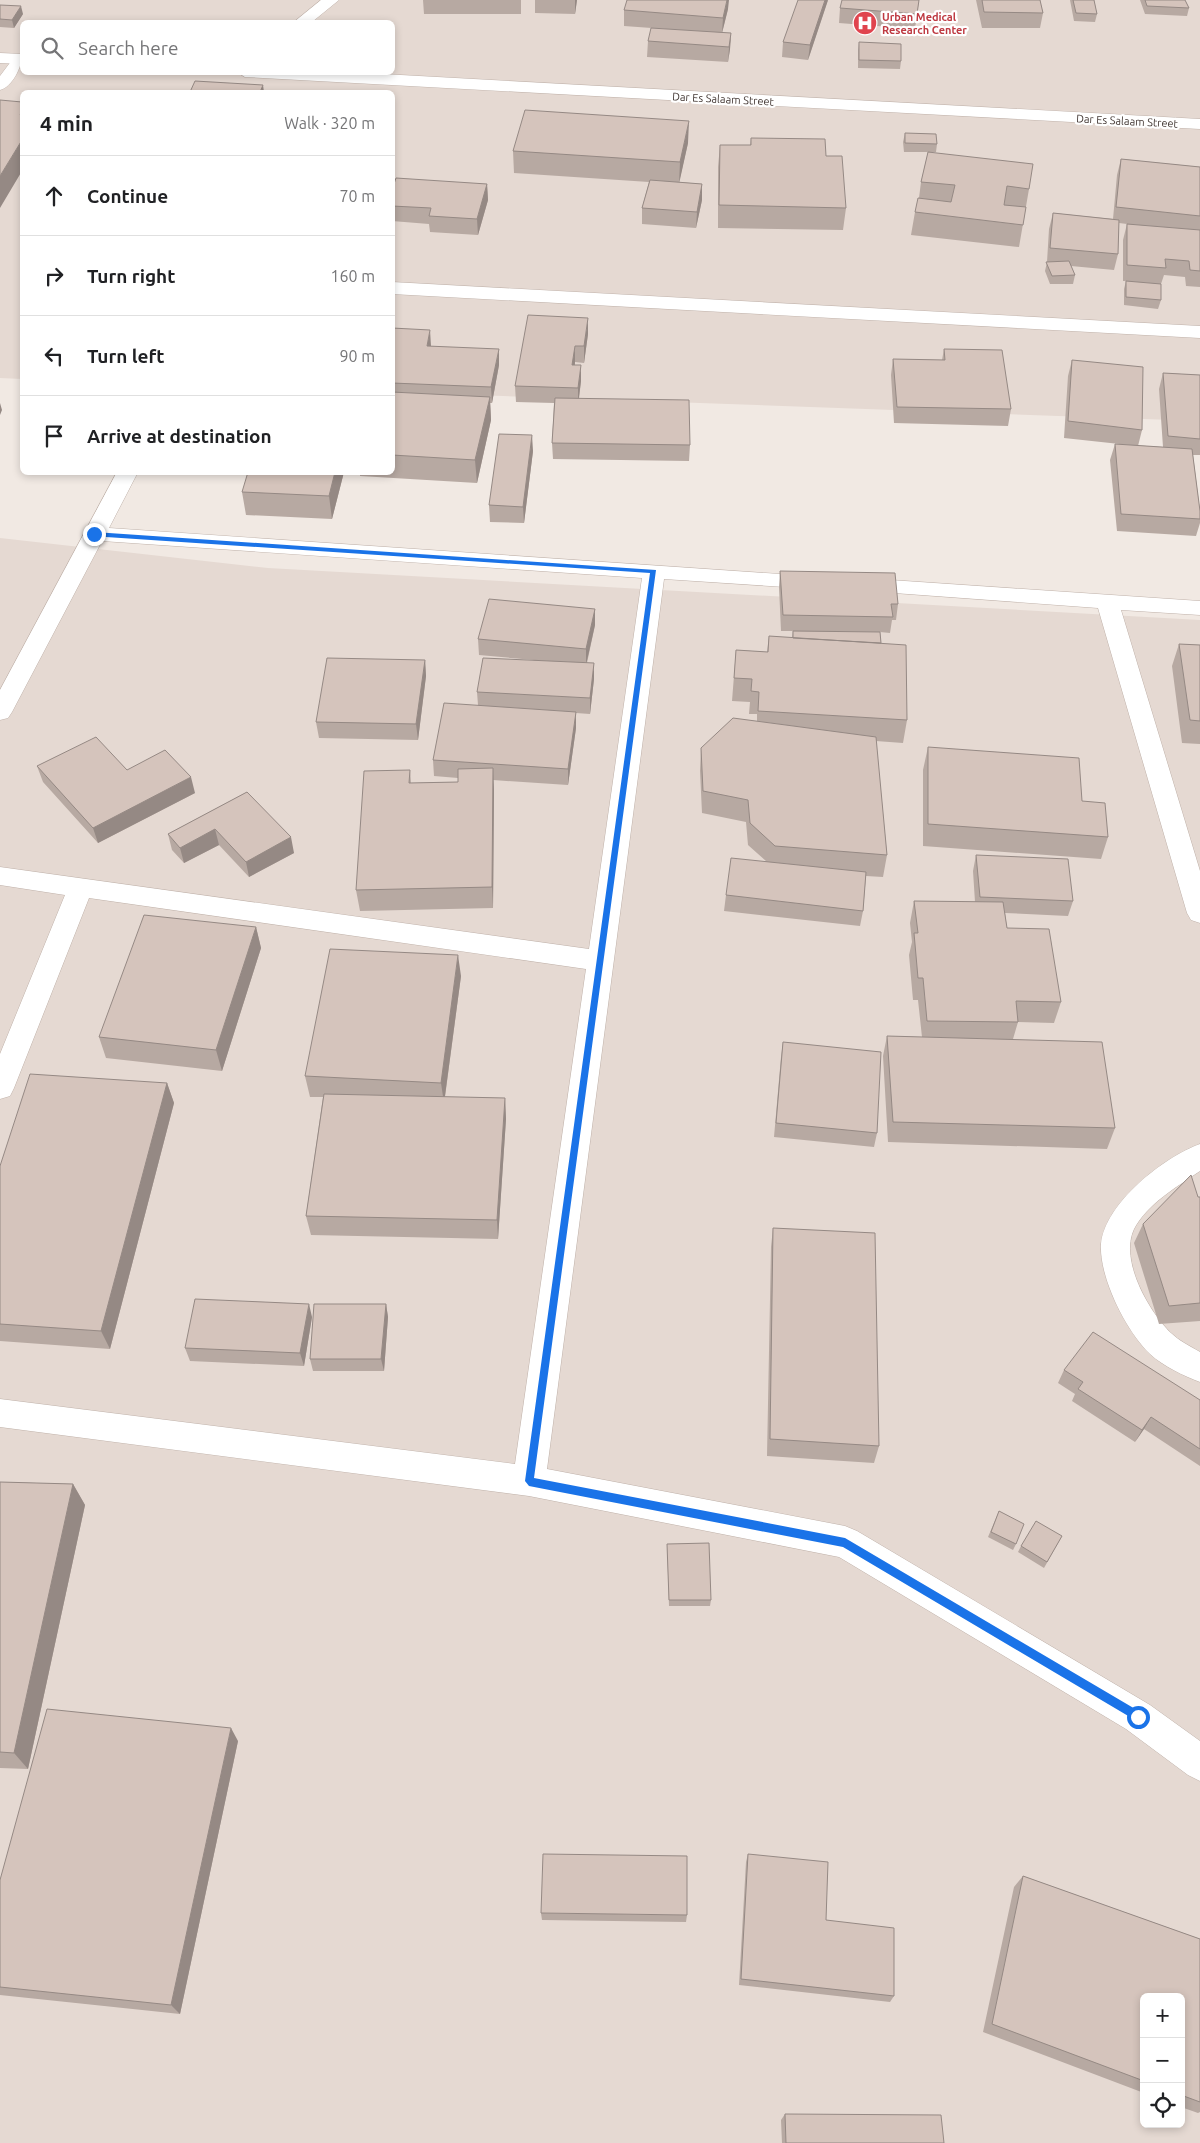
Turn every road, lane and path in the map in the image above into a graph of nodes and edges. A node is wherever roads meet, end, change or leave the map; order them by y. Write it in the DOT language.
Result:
graph roads {
  1 [pos="331,0"];
  2 [pos="305,20"];
  3 [pos="0,58"];
  4 [pos="20,59"];
  5 [pos="20,60"];
  6 [pos="266,75"];
  7 [pos="330,85"];
  8 [pos="0,86"];
  9 [pos="1200,124"];
  10 [pos="395,288"];
  11 [pos="1200,332"];
  12 [pos="126,475"];
  13 [pos="94,534"];
  14 [pos="654,571"];
  15 [pos="1107,602"];
  16 [pos="1200,608"];
  17 [pos="0,712"];
  18 [pos="0,876"];
  19 [pos="81,887"];
  20 [pos="1200,913"];
  21 [pos="599,961"];
  22 [pos="0,1088"];
  23 [pos="1200,1156"];
  24 [pos="1200,1368"];
  25 [pos="0,1414"];
  26 [pos="529,1481"];
  27 [pos="1200,1763"];
  1 -- 2 [label="street"];
  3 -- 4 [label="street"];
  5 -- 8 [label="lane"];
  6 -- 7 [label="street, Dar Es Salaam Street"];
  7 -- 9 [label="street, Dar Es Salaam Street"];
  10 -- 11 [label="street"];
  12 -- 13 [label="street"];
  13 -- 14 [label="street"];
  13 -- 17 [label="street"];
  14 -- 15 [label="street"];
  14 -- 21 [label="street"];
  15 -- 16 [label="street"];
  15 -- 20 [label="street"];
  18 -- 19 [label="street"];
  19 -- 21 [label="street"];
  19 -- 22 [label="street"];
  21 -- 26 [label="street"];
  23 -- 24 [label="street"];
  25 -- 26 [label="street"];
  26 -- 27 [label="street"];
}
